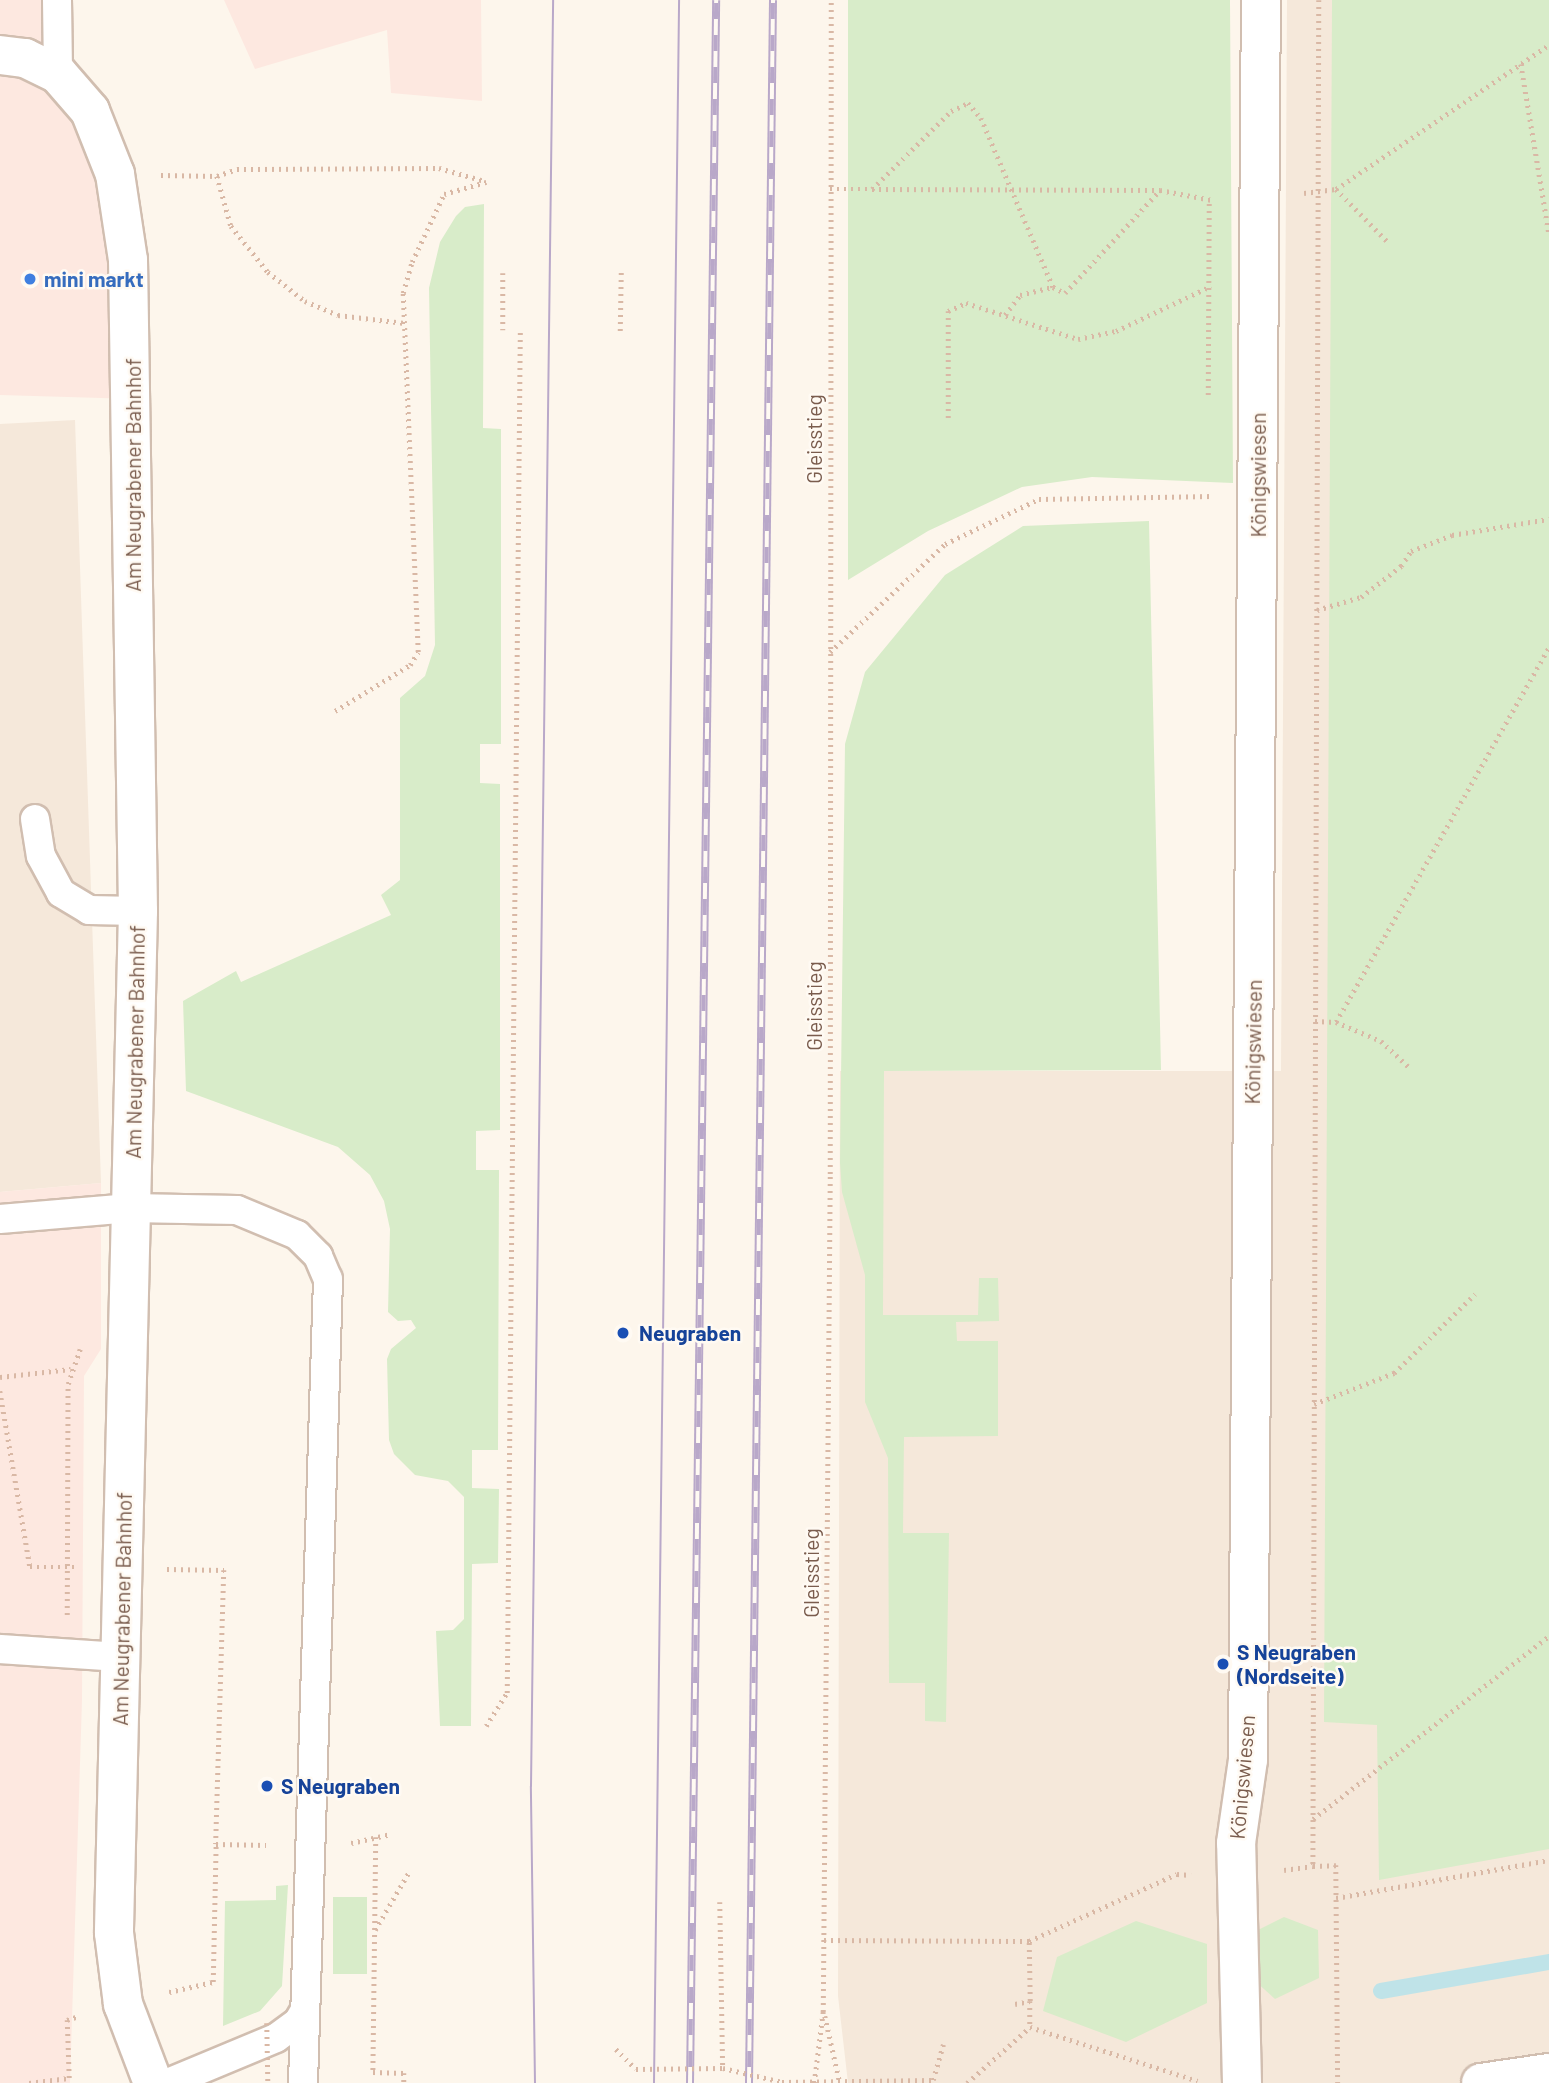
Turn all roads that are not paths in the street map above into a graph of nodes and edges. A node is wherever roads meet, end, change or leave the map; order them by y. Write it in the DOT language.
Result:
graph roads {
  1 [pos="57,0"];
  2 [pos="1261,0"];
  3 [pos="0,55"];
  4 [pos="58,74"];
  5 [pos="36,819"];
  6 [pos="138,911"];
  7 [pos="131,1208"];
  8 [pos="0,1219"];
  9 [pos="0,1649"];
  10 [pos="121,1657"];
  11 [pos="305,2010"];
  12 [pos="1549,2073"];
  13 [pos="153,2083"];
  14 [pos="167,2083"];
  15 [pos="303,2083"];
  16 [pos="1242,2083"];
  17 [pos="1481,2083"];
  1 -- 4 [label="lane"];
  2 -- 16 [label="street, Königswiesen"];
  3 -- 4 [label="street, Am Neugrabener Bahnhof"];
  4 -- 6 [label="street, Am Neugrabener Bahnhof"];
  5 -- 6 [label="lane"];
  6 -- 7 [label="street, Am Neugrabener Bahnhof"];
  7 -- 8 [label="lane"];
  7 -- 10 [label="street, Am Neugrabener Bahnhof"];
  7 -- 11 [label="lane"];
  9 -- 10 [label="lane"];
  10 -- 13 [label="street, Am Neugrabener Bahnhof"];
  11 -- 14 [label="lane"];
  11 -- 15 [label="lane"];
  12 -- 17 [label="street"];
}
